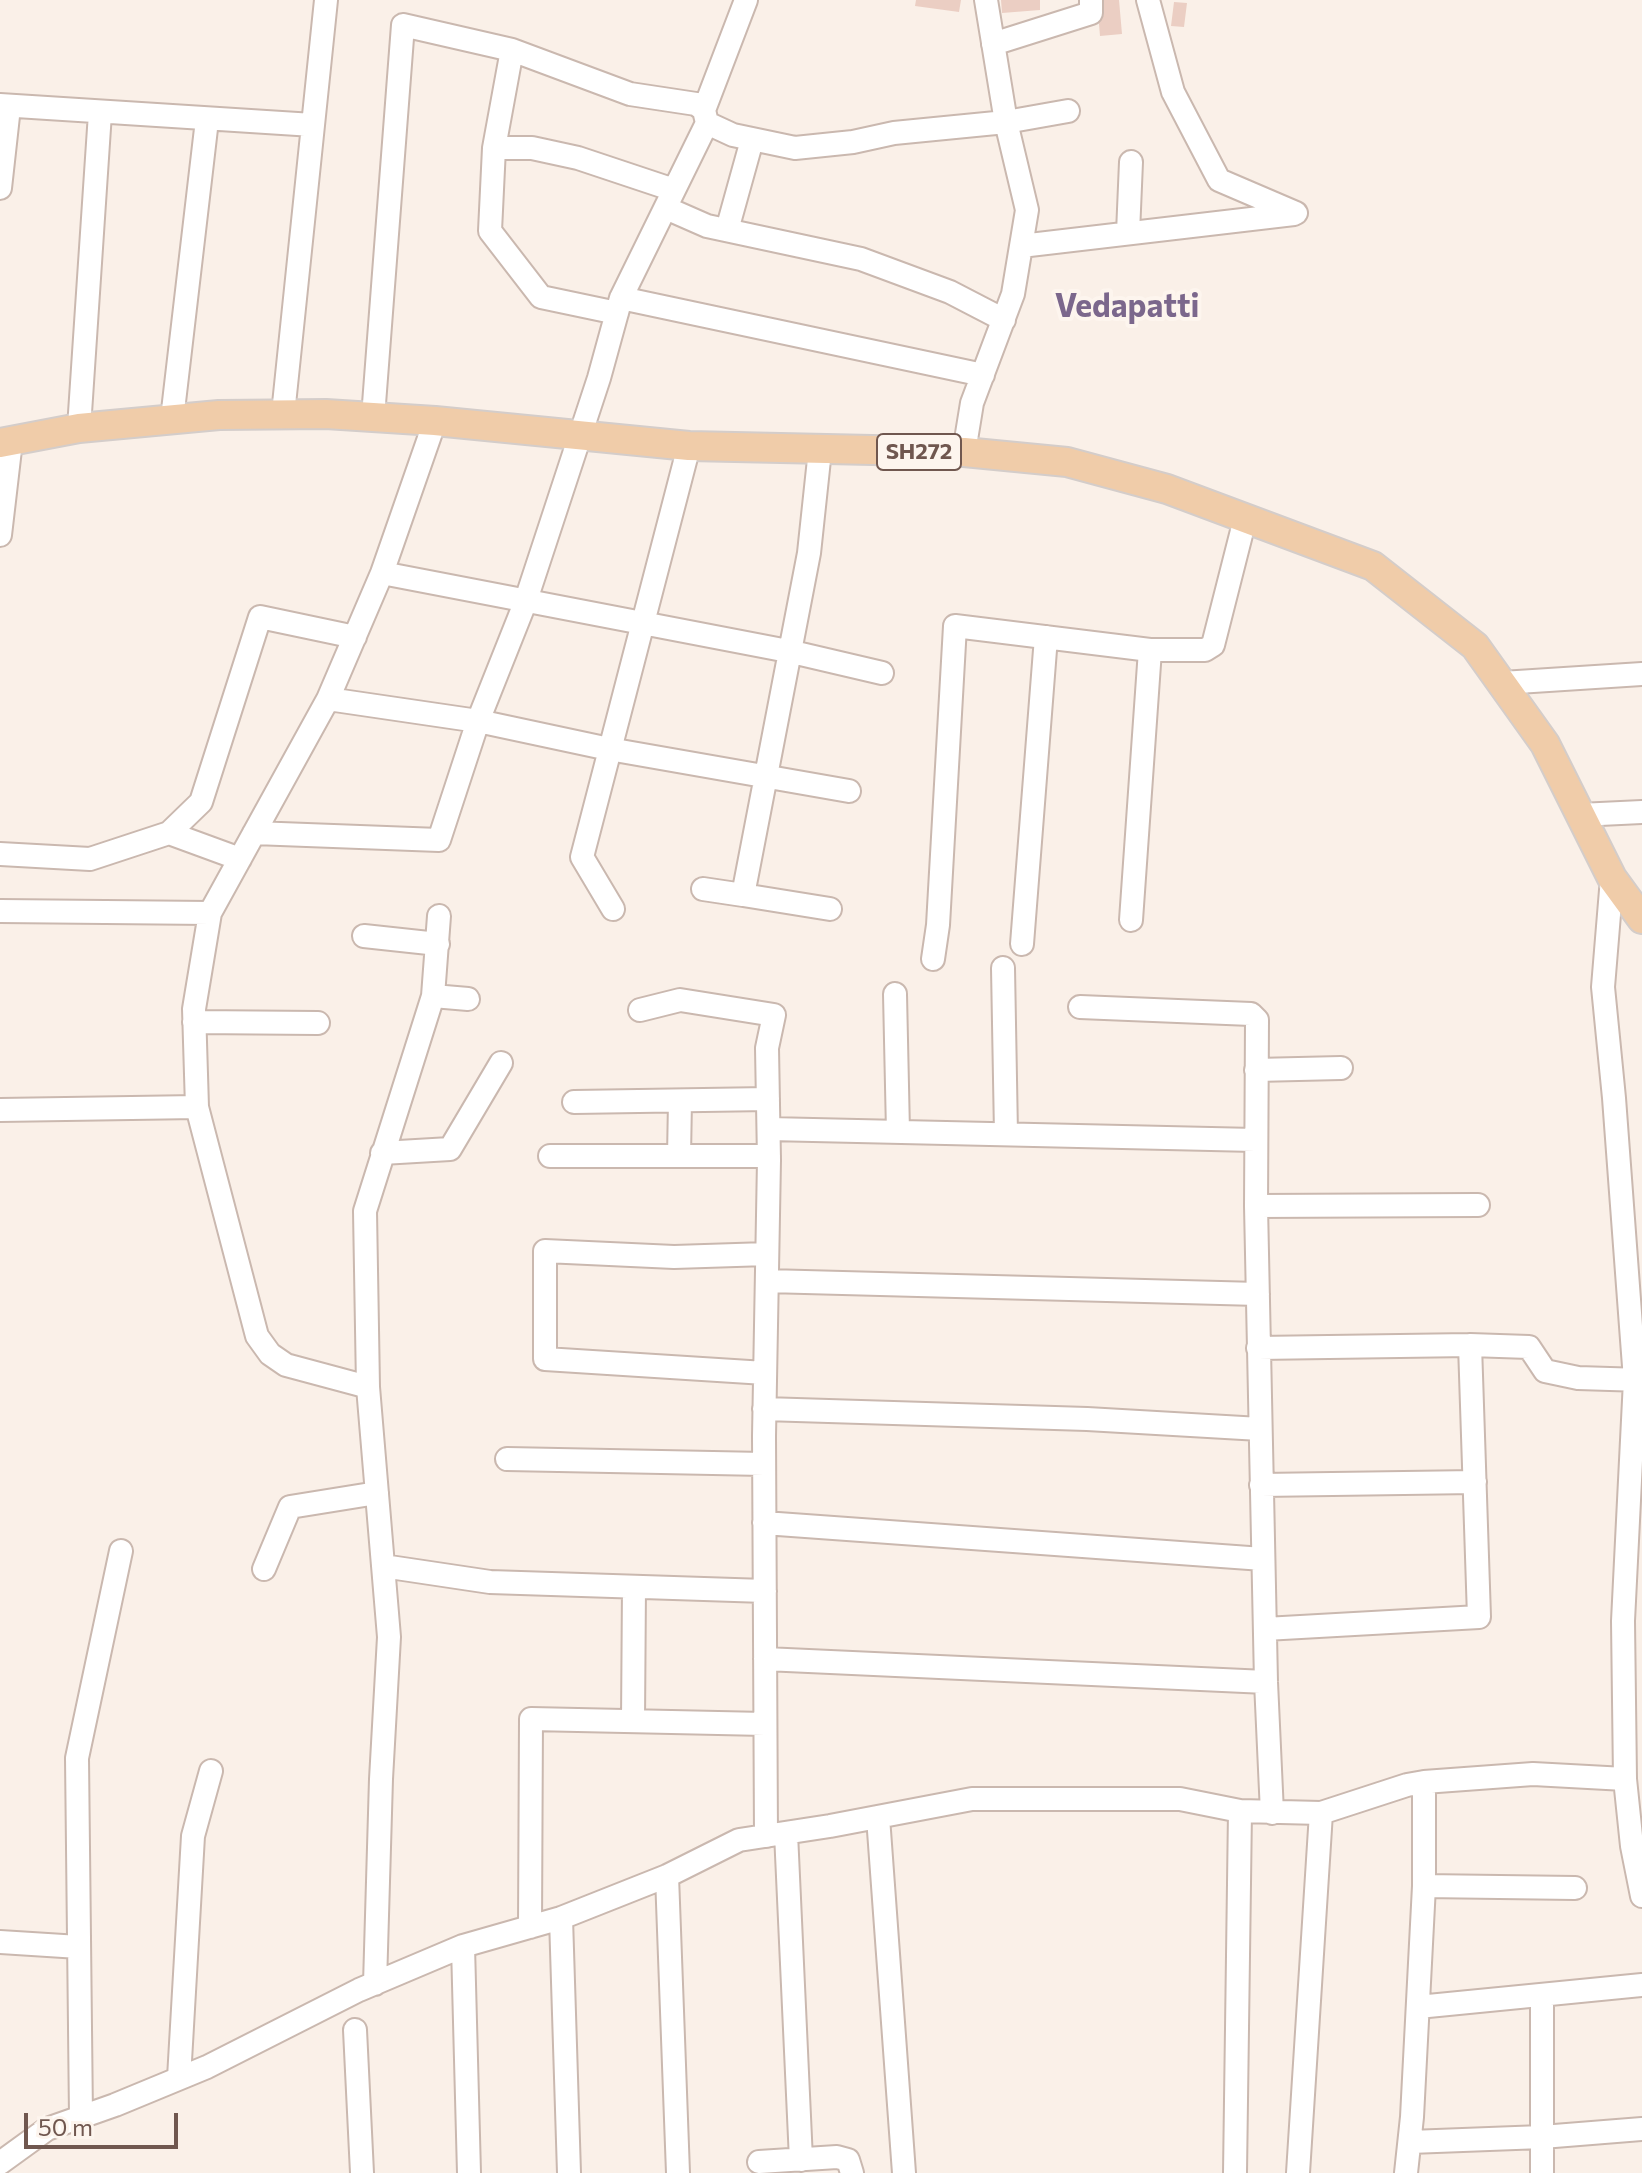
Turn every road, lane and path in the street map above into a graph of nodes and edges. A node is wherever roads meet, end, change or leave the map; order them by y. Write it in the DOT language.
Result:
graph roads {
  1 [pos="326,0"];
  2 [pos="746,0"];
  3 [pos="986,0"];
  4 [pos="1091,0"];
  5 [pos="1148,0"];
  6 [pos="993,44"];
  7 [pos="512,50"];
  8 [pos="4,106"];
  9 [pos="1068,111"];
  10 [pos="100,113"];
  11 [pos="706,116"];
  12 [pos="207,120"];
  13 [pos="1006,122"];
  14 [pos="313,125"];
  15 [pos="752,140"];
  16 [pos="494,148"];
  17 [pos="1131,162"];
  18 [pos="0,188"];
  19 [pos="670,199"];
  20 [pos="727,230"];
  21 [pos="1128,233"];
  22 [pos="1021,246"];
  23 [pos="619,305"];
  24 [pos="1004,320"];
  25 [pos="983,375"];
  26 [pos="283,414"];
  27 [pos="373,417"];
  28 [pos="172,419"];
  29 [pos="435,421"];
  30 [pos="79,428"];
  31 [pos="579,435"];
  32 [pos="6,442"];
  33 [pos="689,446"];
  34 [pos="820,450"];
  35 [pos="964,452"];
  36 [pos="1245,519"];
  37 [pos="0,535"];
  38 [pos="382,573"];
  39 [pos="525,603"];
  40 [pos="644,624"];
  41 [pos="355,637"];
  42 [pos="1046,637"];
  43 [pos="1150,650"];
  44 [pos="788,651"];
  45 [pos="882,673"];
  46 [pos="1642,674"];
  47 [pos="1502,683"];
  48 [pos="328,699"];
  49 [pos="478,721"];
  50 [pos="609,749"];
  51 [pos="768,776"];
  52 [pos="849,791"];
  53 [pos="1642,812"];
  54 [pos="1579,815"];
  55 [pos="169,833"];
  56 [pos="254,833"];
  57 [pos="0,854"];
  58 [pos="240,859"];
  59 [pos="1612,878"];
  60 [pos="703,889"];
  61 [pos="743,895"];
  62 [pos="613,909"];
  63 [pos="830,909"];
  64 [pos="0,911"];
  65 [pos="210,913"];
  66 [pos="439,916"];
  67 [pos="1642,919"];
  68 [pos="1131,920"];
  69 [pos="364,936"];
  70 [pos="438,944"];
  71 [pos="1022,944"];
  72 [pos="933,959"];
  73 [pos="1003,968"];
  74 [pos="895,994"];
  75 [pos="433,996"];
  76 [pos="468,999"];
  77 [pos="1080,1007"];
  78 [pos="640,1010"];
  79 [pos="194,1022"];
  80 [pos="318,1023"];
  81 [pos="501,1063"];
  82 [pos="1341,1068"];
  83 [pos="1256,1070"];
  84 [pos="768,1099"];
  85 [pos="680,1101"];
  86 [pos="574,1102"];
  87 [pos="197,1107"];
  88 [pos="0,1110"];
  89 [pos="769,1129"];
  90 [pos="898,1132"];
  91 [pos="1006,1134"];
  92 [pos="1255,1140"];
  93 [pos="382,1153"];
  94 [pos="550,1156"];
  95 [pos="679,1156"];
  96 [pos="769,1156"];
  97 [pos="1478,1205"];
  98 [pos="1256,1206"];
  99 [pos="767,1254"];
  100 [pos="767,1281"];
  101 [pos="1258,1294"];
  102 [pos="1470,1345"];
  103 [pos="1258,1348"];
  104 [pos="765,1373"];
  105 [pos="1638,1380"];
  106 [pos="368,1387"];
  107 [pos="764,1409"];
  108 [pos="1260,1429"];
  109 [pos="507,1459"];
  110 [pos="764,1464"];
  111 [pos="1475,1482"];
  112 [pos="1261,1485"];
  113 [pos="377,1493"];
  114 [pos="1636,1504"];
  115 [pos="764,1523"];
  116 [pos="121,1551"];
  117 [pos="1263,1559"];
  118 [pos="383,1566"];
  119 [pos="264,1569"];
  120 [pos="634,1587"];
  121 [pos="765,1591"];
  122 [pos="1265,1629"];
  123 [pos="765,1659"];
  124 [pos="1266,1682"];
  125 [pos="633,1721"];
  126 [pos="765,1724"];
  127 [pos="211,1771"];
  128 [pos="1625,1779"];
  129 [pos="1424,1782"];
  130 [pos="1240,1811"];
  131 [pos="1272,1813"];
  132 [pos="1321,1813"];
  133 [pos="878,1817"];
  134 [pos="776,1834"];
  135 [pos="1637,1846"];
  136 [pos="667,1876"];
  137 [pos="1424,1886"];
  138 [pos="1575,1888"];
  139 [pos="1642,1896"];
  140 [pos="561,1918"];
  141 [pos="530,1927"];
  142 [pos="0,1942"];
  143 [pos="463,1946"];
  144 [pos="79,1947"];
  145 [pos="375,1984"];
  146 [pos="1642,1985"];
  147 [pos="1542,1995"];
  148 [pos="1418,2007"];
  149 [pos="355,2030"];
  150 [pos="179,2078"];
  151 [pos="81,2117"];
  152 [pos="1642,2129"];
  153 [pos="1542,2137"];
  154 [pos="1410,2142"];
  155 [pos="801,2160"];
  156 [pos="759,2162"];
  157 [pos="0,2163"];
  158 [pos="362,2173"];
  159 [pos="469,2173"];
  160 [pos="569,2173"];
  161 [pos="678,2173"];
  162 [pos="852,2173"];
  163 [pos="904,2173"];
  164 [pos="1235,2173"];
  165 [pos="1298,2173"];
  166 [pos="1406,2173"];
  167 [pos="1542,2173"];
  1 -- 14 [label="street"];
  2 -- 11 [label="street"];
  3 -- 6 [label="street"];
  4 -- 6 [label="street"];
  5 -- 21 [label="street"];
  6 -- 13 [label="street"];
  7 -- 11 [label="street"];
  7 -- 16 [label="street"];
  7 -- 27 [label="street"];
  8 -- 10 [label="street"];
  8 -- 18 [label="street"];
  9 -- 13 [label="street"];
  10 -- 12 [label="street"];
  10 -- 30 [label="street"];
  11 -- 15 [label="street"];
  11 -- 19 [label="street"];
  12 -- 14 [label="street"];
  12 -- 28 [label="street"];
  13 -- 15 [label="street"];
  13 -- 22 [label="street"];
  14 -- 26 [label="street"];
  15 -- 20 [label="street"];
  16 -- 19 [label="street"];
  16 -- 23 [label="street"];
  17 -- 21 [label="street"];
  19 -- 20 [label="street"];
  19 -- 23 [label="street"];
  20 -- 24 [label="street"];
  21 -- 22 [label="street"];
  22 -- 24 [label="street"];
  23 -- 25 [label="street"];
  23 -- 31 [label="street"];
  24 -- 25 [label="street"];
  25 -- 35 [label="street"];
  26 -- 27 [label="main road, SH272"];
  26 -- 28 [label="main road, SH272"];
  27 -- 29 [label="main road, SH272"];
  28 -- 30 [label="main road, SH272"];
  29 -- 31 [label="main road, SH272"];
  29 -- 38 [label="street"];
  30 -- 32 [label="main road, SH272"];
  31 -- 33 [label="main road, SH272"];
  31 -- 39 [label="street"];
  32 -- 37 [label="street"];
  33 -- 34 [label="main road, SH272"];
  33 -- 40 [label="street"];
  34 -- 35 [label="main road, SH272"];
  34 -- 44 [label="street"];
  35 -- 36 [label="main road, SH272"];
  36 -- 43 [label="street"];
  36 -- 47 [label="main road, SH272"];
  38 -- 39 [label="street"];
  38 -- 41 [label="street"];
  39 -- 40 [label="street"];
  39 -- 49 [label="street"];
  40 -- 44 [label="street"];
  40 -- 50 [label="street"];
  41 -- 48 [label="street"];
  41 -- 55 [label="street"];
  42 -- 43 [label="street"];
  42 -- 71 [label="street"];
  42 -- 72 [label="street"];
  43 -- 68 [label="street"];
  44 -- 45 [label="street"];
  44 -- 51 [label="street"];
  46 -- 47 [label="street"];
  47 -- 54 [label="main road, SH272"];
  48 -- 49 [label="street"];
  48 -- 56 [label="street"];
  49 -- 50 [label="street"];
  49 -- 56 [label="street"];
  50 -- 51 [label="street"];
  50 -- 62 [label="street"];
  51 -- 52 [label="street"];
  51 -- 61 [label="street"];
  53 -- 54 [label="street"];
  54 -- 59 [label="main road, SH272"];
  55 -- 57 [label="street"];
  55 -- 58 [label="street"];
  56 -- 58 [label="street"];
  58 -- 65 [label="street"];
  59 -- 67 [label="main road, SH272"];
  59 -- 105 [label="street"];
  60 -- 61 [label="street"];
  61 -- 63 [label="street"];
  64 -- 65 [label="street"];
  65 -- 79 [label="street"];
  66 -- 70 [label="street"];
  69 -- 70 [label="street"];
  70 -- 75 [label="street"];
  73 -- 91 [label="street"];
  74 -- 90 [label="street"];
  75 -- 76 [label="street"];
  75 -- 93 [label="street"];
  77 -- 83 [label="street"];
  78 -- 84 [label="street"];
  79 -- 80 [label="street"];
  79 -- 87 [label="street"];
  81 -- 93 [label="street"];
  82 -- 83 [label="street"];
  83 -- 92 [label="street"];
  84 -- 85 [label="street"];
  84 -- 89 [label="street"];
  85 -- 86 [label="street"];
  85 -- 95 [label="street"];
  87 -- 88 [label="street"];
  87 -- 106 [label="street"];
  89 -- 90 [label="street"];
  89 -- 96 [label="street"];
  90 -- 91 [label="street"];
  91 -- 92 [label="street"];
  92 -- 98 [label="street"];
  93 -- 106 [label="street"];
  94 -- 95 [label="street"];
  95 -- 96 [label="street"];
  96 -- 99 [label="street"];
  97 -- 98 [label="street"];
  98 -- 101 [label="street"];
  99 -- 100 [label="street"];
  99 -- 104 [label="street"];
  100 -- 101 [label="street"];
  100 -- 104 [label="street"];
  101 -- 103 [label="street"];
  102 -- 103 [label="street"];
  102 -- 105 [label="street"];
  102 -- 111 [label="street"];
  103 -- 108 [label="street"];
  104 -- 107 [label="street"];
  105 -- 114 [label="street"];
  106 -- 113 [label="street"];
  107 -- 108 [label="street"];
  107 -- 110 [label="street"];
  108 -- 112 [label="street"];
  109 -- 110 [label="street"];
  110 -- 115 [label="street"];
  111 -- 112 [label="street"];
  111 -- 122 [label="street"];
  112 -- 117 [label="street"];
  113 -- 118 [label="street"];
  113 -- 119 [label="street"];
  114 -- 128 [label="street"];
  115 -- 117 [label="street"];
  115 -- 121 [label="street"];
  116 -- 144 [label="street"];
  117 -- 122 [label="street"];
  118 -- 120 [label="street"];
  118 -- 145 [label="street"];
  120 -- 121 [label="street"];
  120 -- 125 [label="street"];
  121 -- 123 [label="street"];
  122 -- 124 [label="street"];
  123 -- 124 [label="street"];
  123 -- 126 [label="street"];
  124 -- 131 [label="street"];
  125 -- 126 [label="street"];
  125 -- 141 [label="street"];
  126 -- 134 [label="street"];
  127 -- 150 [label="street"];
  128 -- 129 [label="street"];
  128 -- 135 [label="street"];
  129 -- 132 [label="street"];
  129 -- 137 [label="street"];
  130 -- 131 [label="street"];
  130 -- 133 [label="street"];
  130 -- 164 [label="street"];
  131 -- 132 [label="street"];
  132 -- 165 [label="street"];
  133 -- 134 [label="street"];
  133 -- 163 [label="street"];
  134 -- 136 [label="street"];
  134 -- 155 [label="street"];
  135 -- 139 [label="street"];
  136 -- 140 [label="street"];
  136 -- 161 [label="street"];
  137 -- 138 [label="street"];
  137 -- 148 [label="street"];
  140 -- 141 [label="street"];
  140 -- 160 [label="street"];
  141 -- 143 [label="street"];
  142 -- 144 [label="street"];
  143 -- 145 [label="street"];
  143 -- 159 [label="street"];
  144 -- 151 [label="street"];
  145 -- 150 [label="street"];
  146 -- 147 [label="street"];
  147 -- 148 [label="street"];
  147 -- 153 [label="street"];
  148 -- 154 [label="street"];
  149 -- 158 [label="street"];
  150 -- 151 [label="street"];
  151 -- 157 [label="street"];
  152 -- 153 [label="street"];
  153 -- 154 [label="street"];
  153 -- 167 [label="street"];
  154 -- 166 [label="street"];
  155 -- 156 [label="street"];
  155 -- 162 [label="street"];
}
